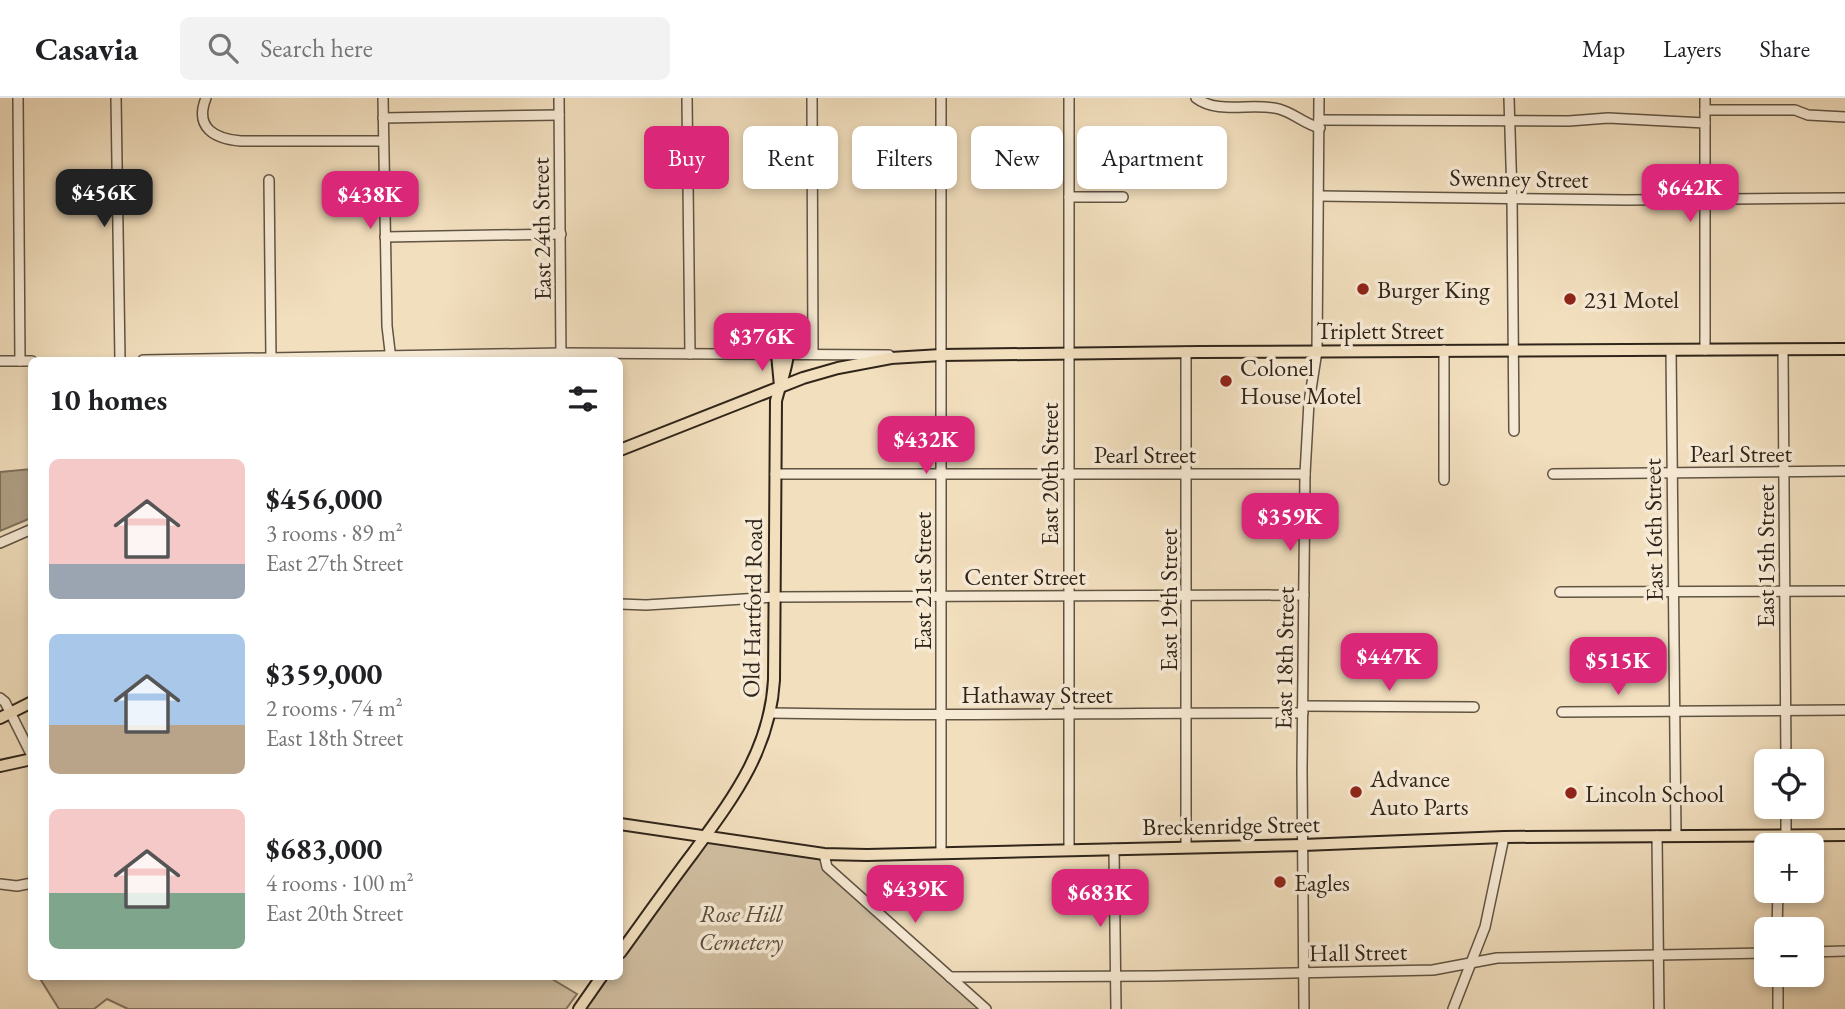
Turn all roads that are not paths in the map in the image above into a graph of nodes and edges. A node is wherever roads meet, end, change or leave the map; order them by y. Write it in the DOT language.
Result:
graph roads {
  1 [pos="18,98"];
  2 [pos="116,98"];
  3 [pos="206,98"];
  4 [pos="383,98"];
  5 [pos="559,98"];
  6 [pos="687,98"];
  7 [pos="812,98"];
  8 [pos="941,98"];
  9 [pos="1069,98"];
  10 [pos="1196,98"];
  11 [pos="1319,98"];
  12 [pos="1508,98"];
  13 [pos="1705,98"];
  14 [pos="1269,103"];
  15 [pos="1705,110"];
  16 [pos="559,115"];
  17 [pos="1845,117"];
  18 [pos="383,118"];
  19 [pos="1508,121"];
  20 [pos="1705,123"];
  21 [pos="1319,124"];
  22 [pos="383,141"];
  23 [pos="269,180"];
  24 [pos="1319,196"];
  25 [pos="1069,197"];
  26 [pos="1123,197"];
  27 [pos="1512,197"];
  28 [pos="1845,198"];
  29 [pos="1705,199"];
  30 [pos="561,234"];
  31 [pos="385,237"];
  32 [pos="1514,349"];
  33 [pos="1783,349"];
  34 [pos="1845,349"];
  35 [pos="1444,350"];
  36 [pos="1671,350"];
  37 [pos="1705,350"];
  38 [pos="1317,351"];
  39 [pos="1186,352"];
  40 [pos="690,354"];
  41 [pos="782,354"];
  42 [pos="813,354"];
  43 [pos="1069,354"];
  44 [pos="941,355"];
  45 [pos="916,356"];
  46 [pos="120,357"];
  47 [pos="271,357"];
  48 [pos="390,357"];
  49 [pos="561,357"];
  50 [pos="28,361"];
  51 [pos="0,362"];
  52 [pos="20,362"];
  53 [pos="780,386"];
  54 [pos="1514,431"];
  55 [pos="623,449"];
  56 [pos="1845,471"];
  57 [pos="1672,472"];
  58 [pos="1784,472"];
  59 [pos="1069,473"];
  60 [pos="775,474"];
  61 [pos="941,474"];
  62 [pos="1187,474"];
  63 [pos="1305,474"];
  64 [pos="1553,474"];
  65 [pos="1444,480"];
  66 [pos="28,531"];
  67 [pos="0,543"];
  68 [pos="1845,591"];
  69 [pos="1560,592"];
  70 [pos="1673,592"];
  71 [pos="1784,592"];
  72 [pos="941,595"];
  73 [pos="1187,595"];
  74 [pos="1304,595"];
  75 [pos="1069,596"];
  76 [pos="775,597"];
  77 [pos="623,604"];
  78 [pos="0,698"];
  79 [pos="28,704"];
  80 [pos="1474,707"];
  81 [pos="1303,710"];
  82 [pos="1786,710"];
  83 [pos="1845,710"];
  84 [pos="1187,712"];
  85 [pos="1562,712"];
  86 [pos="1674,712"];
  87 [pos="771,713"];
  88 [pos="941,713"];
  89 [pos="1068,713"];
  90 [pos="5,716"];
  91 [pos="1786,749"];
  92 [pos="28,751"];
  93 [pos="28,758"];
  94 [pos="0,766"];
  95 [pos="623,824"];
  96 [pos="1845,835"];
  97 [pos="1657,836"];
  98 [pos="1676,836"];
  99 [pos="1824,836"];
  100 [pos="1504,837"];
  101 [pos="704,838"];
  102 [pos="1754,838"];
  103 [pos="1303,845"];
  104 [pos="1186,847"];
  105 [pos="1114,849"];
  106 [pos="1069,850"];
  107 [pos="941,853"];
  108 [pos="824,854"];
  109 [pos="0,884"];
  110 [pos="28,884"];
  111 [pos="623,949"];
  112 [pos="1845,951"];
  113 [pos="1824,952"];
  114 [pos="1754,953"];
  115 [pos="1659,955"];
  116 [pos="1471,965"];
  117 [pos="1303,973"];
  118 [pos="950,976"];
  119 [pos="1116,976"];
  120 [pos="599,980"];
  121 [pos="1777,987"];
  122 [pos="579,1009"];
  123 [pos="986,1009"];
  124 [pos="1116,1009"];
  125 [pos="1304,1009"];
  126 [pos="1453,1009"];
  127 [pos="1659,1009"];
  128 [pos="1778,1009"];
  1 -- 52 [label="street"];
  2 -- 46 [label="street"];
  3 -- 22 [label="street"];
  4 -- 18 [label="street"];
  5 -- 16 [label="street, East 24th Street"];
  6 -- 40 [label="street"];
  7 -- 42 [label="street"];
  8 -- 44 [label="street, East 21st Street"];
  9 -- 25 [label="street, East 20th Street"];
  10 -- 14 [label="street"];
  11 -- 21 [label="street, East 18th Street"];
  12 -- 19 [label="street"];
  13 -- 15 [label="street"];
  14 -- 21 [label="street"];
  15 -- 17 [label="street"];
  15 -- 20 [label="street"];
  16 -- 18 [label="street"];
  16 -- 30 [label="street, East 24th Street"];
  18 -- 22 [label="street"];
  19 -- 20 [label="street"];
  19 -- 21 [label="street"];
  19 -- 27 [label="street"];
  20 -- 29 [label="street"];
  21 -- 24 [label="street, East 18th Street"];
  22 -- 31 [label="street"];
  23 -- 47 [label="street"];
  24 -- 27 [label="street, Swenney Street"];
  24 -- 38 [label="street, East 18th Street"];
  25 -- 26 [label="street"];
  25 -- 43 [label="street, East 20th Street"];
  27 -- 29 [label="street, Swenney Street"];
  27 -- 32 [label="street"];
  28 -- 29 [label="street, Swenney Street"];
  29 -- 37 [label="street"];
  30 -- 31 [label="street"];
  30 -- 49 [label="street, East 24th Street"];
  31 -- 48 [label="street"];
  32 -- 35 [label="main road, Triplett Street"];
  32 -- 36 [label="main road, Triplett Street"];
  32 -- 54 [label="street"];
  33 -- 34 [label="main road, Triplett Street"];
  33 -- 37 [label="main road, Triplett Street"];
  33 -- 58 [label="street, East 15th Street"];
  35 -- 38 [label="main road, Triplett Street"];
  35 -- 65 [label="street"];
  36 -- 37 [label="main road, Triplett Street"];
  36 -- 57 [label="street, East 16th Street"];
  38 -- 39 [label="main road, Triplett Street"];
  38 -- 63 [label="street, East 18th Street"];
  39 -- 43 [label="main road, Triplett Street"];
  39 -- 62 [label="street, East 19th Street"];
  40 -- 41 [label="street"];
  40 -- 49 [label="street"];
  41 -- 42 [label="street"];
  41 -- 53 [label="main road, Old Hartford Road"];
  42 -- 45 [label="street"];
  43 -- 44 [label="main road, Triplett Street"];
  43 -- 59 [label="street, East 20th Street"];
  44 -- 45 [label="main road, Triplett Street"];
  44 -- 61 [label="street, East 21st Street"];
  45 -- 53 [label="main road, Triplett Street"];
  50 -- 52 [label="street"];
  51 -- 52 [label="street"];
  53 -- 55 [label="main road, Triplett Street"];
  53 -- 60 [label="main road, Old Hartford Road"];
  56 -- 58 [label="street, Pearl Street"];
  57 -- 58 [label="street, Pearl Street"];
  57 -- 64 [label="street, Pearl Street"];
  57 -- 70 [label="street, East 16th Street"];
  58 -- 71 [label="street, East 15th Street"];
  59 -- 61 [label="street, Pearl Street"];
  59 -- 62 [label="street, Pearl Street"];
  59 -- 75 [label="street, East 20th Street"];
  60 -- 61 [label="street, Pearl Street"];
  60 -- 76 [label="main road, Old Hartford Road"];
  61 -- 72 [label="street, East 21st Street"];
  62 -- 63 [label="street, Pearl Street"];
  62 -- 73 [label="street, East 19th Street"];
  63 -- 74 [label="street, East 18th Street"];
  66 -- 67 [label="street"];
  68 -- 71 [label="street"];
  69 -- 70 [label="street"];
  70 -- 71 [label="street"];
  70 -- 86 [label="street, East 16th Street"];
  71 -- 82 [label="street, East 15th Street"];
  72 -- 75 [label="street, Center Street"];
  72 -- 76 [label="street, Center Street"];
  72 -- 88 [label="street, East 21st Street"];
  73 -- 74 [label="street, Center Street"];
  73 -- 75 [label="street, Center Street"];
  73 -- 84 [label="street, East 19th Street"];
  74 -- 81 [label="street, East 18th Street"];
  75 -- 89 [label="street, East 20th Street"];
  76 -- 77 [label="street, Center Street"];
  76 -- 87 [label="main road, Old Hartford Road"];
  78 -- 90 [label="street"];
  79 -- 90 [label="main road"];
  80 -- 81 [label="street, Hathaway Street"];
  81 -- 84 [label="street, Hathaway Street"];
  81 -- 103 [label="street, East 18th Street"];
  82 -- 83 [label="street"];
  82 -- 86 [label="street"];
  82 -- 91 [label="street, East 15th Street"];
  84 -- 89 [label="street, Hathaway Street"];
  84 -- 104 [label="street, East 19th Street"];
  85 -- 86 [label="street"];
  86 -- 98 [label="street, East 16th Street"];
  87 -- 88 [label="street, Hathaway Street"];
  87 -- 101 [label="main road, Old Hartford Road"];
  88 -- 89 [label="street, Hathaway Street"];
  88 -- 107 [label="street, East 21st Street"];
  89 -- 106 [label="street, East 20th Street"];
  90 -- 92 [label="street"];
  93 -- 94 [label="main road"];
  95 -- 101 [label="main road, Breckenridge Street"];
  96 -- 99 [label="main road, Breckenridge Street"];
  97 -- 98 [label="main road, Breckenridge Street"];
  97 -- 100 [label="main road, Breckenridge Street"];
  97 -- 115 [label="street"];
  98 -- 102 [label="main road, Breckenridge Street"];
  100 -- 103 [label="main road, Breckenridge Street"];
  100 -- 116 [label="street"];
  101 -- 108 [label="main road, Breckenridge Street"];
  101 -- 111 [label="main road, Old Hartford Road"];
  103 -- 104 [label="main road, Breckenridge Street"];
  103 -- 117 [label="street, East 18th Street"];
  104 -- 105 [label="main road, Breckenridge Street"];
  105 -- 106 [label="main road, Breckenridge Street"];
  105 -- 119 [label="street"];
  106 -- 107 [label="main road, Breckenridge Street"];
  107 -- 108 [label="main road, Breckenridge Street"];
  108 -- 118 [label="street"];
  109 -- 110 [label="street"];
  112 -- 113 [label="street"];
  114 -- 115 [label="street, Hall Street"];
  115 -- 116 [label="street, Hall Street"];
  115 -- 127 [label="street"];
  116 -- 117 [label="street, Hall Street"];
  116 -- 126 [label="street"];
  117 -- 119 [label="street, Hall Street"];
  117 -- 125 [label="street, East 18th Street"];
  118 -- 119 [label="street, Hall Street"];
  118 -- 123 [label="street"];
  119 -- 124 [label="street"];
  120 -- 122 [label="main road"];
  121 -- 128 [label="street"];
}
